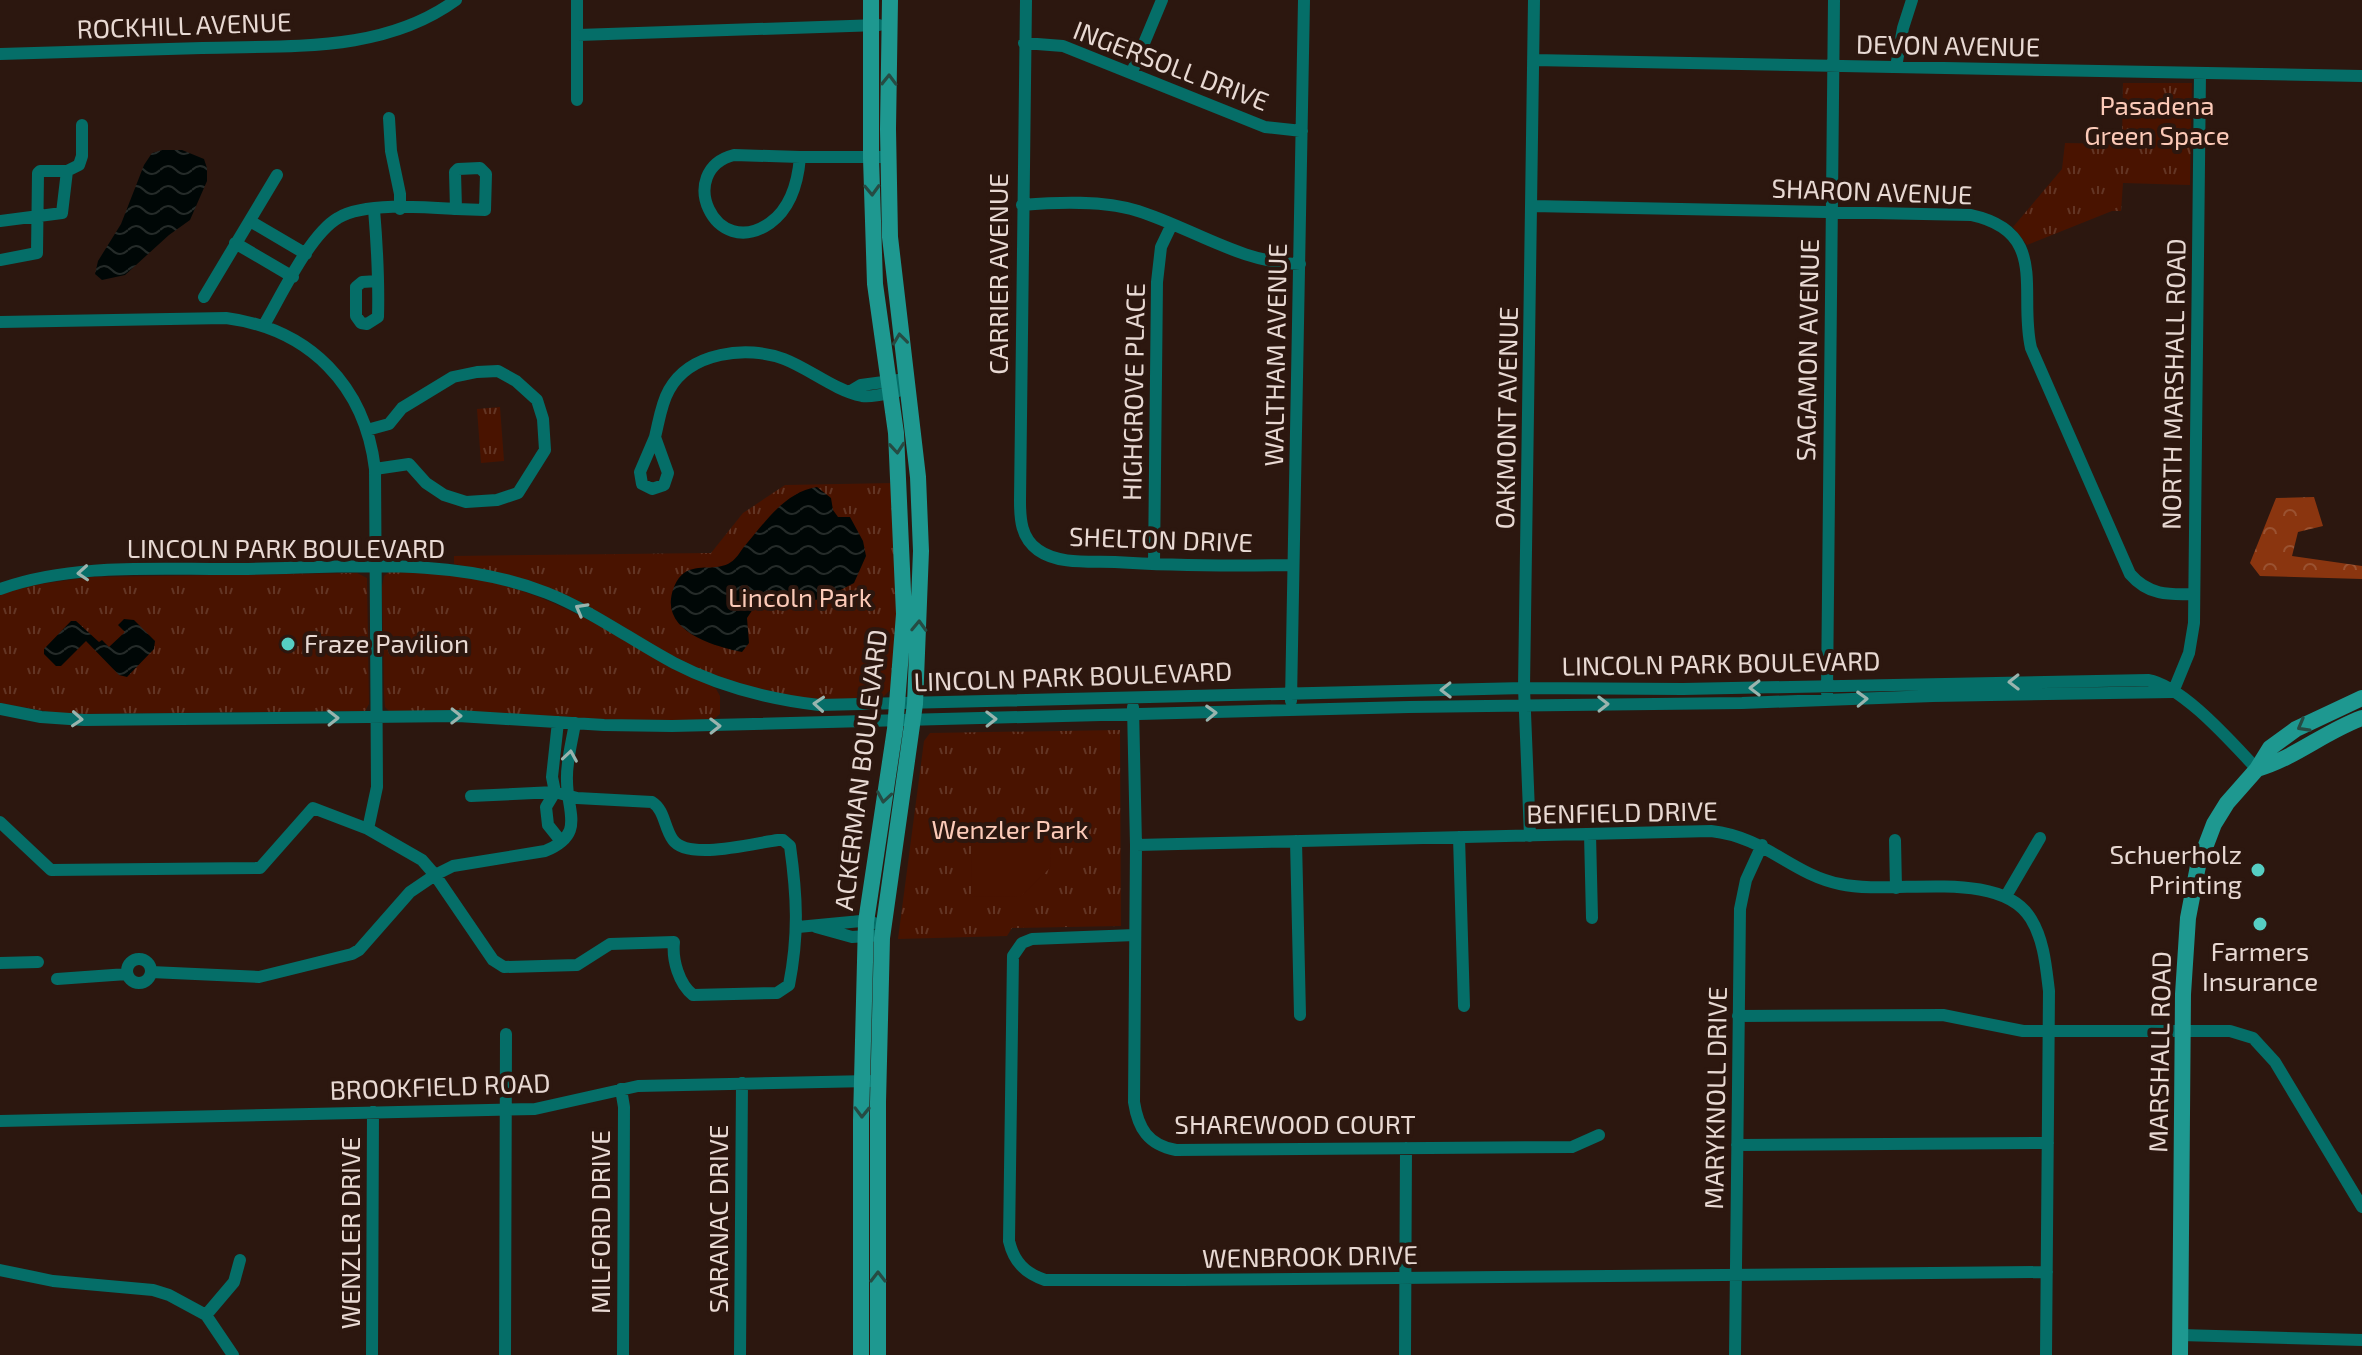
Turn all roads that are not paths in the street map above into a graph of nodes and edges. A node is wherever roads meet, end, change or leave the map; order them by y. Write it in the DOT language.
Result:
graph roads {
  1 [pos="456,0"];
  2 [pos="577,0"];
  3 [pos="871,0"];
  4 [pos="890,0"];
  5 [pos="1026,0"];
  6 [pos="1162,0"];
  7 [pos="1304,0"];
  8 [pos="1534,0"];
  9 [pos="1834,0"];
  10 [pos="1912,0"];
  11 [pos="870,25"];
  12 [pos="890,25"];
  13 [pos="578,35"];
  14 [pos="1024,43"];
  15 [pos="0,54"];
  16 [pos="1533,60"];
  17 [pos="1833,66"];
  18 [pos="1896,67"];
  19 [pos="1132,72"];
  20 [pos="2200,73"];
  21 [pos="2362,76"];
  22 [pos="577,100"];
  23 [pos="389,118"];
  24 [pos="82,125"];
  25 [pos="1302,131"];
  26 [pos="800,157"];
  27 [pos="880,158"];
  28 [pos="67,171"];
  29 [pos="277,175"];
  30 [pos="1022,205"];
  31 [pos="1532,206"];
  32 [pos="374,209"];
  33 [pos="400,209"];
  34 [pos="456,209"];
  35 [pos="1832,212"];
  36 [pos="38,218"];
  37 [pos="0,221"];
  38 [pos="250,221"];
  39 [pos="1172,224"];
  40 [pos="235,243"];
  41 [pos="306,254"];
  42 [pos="0,260"];
  43 [pos="1300,264"];
  44 [pos="293,277"];
  45 [pos="378,281"];
  46 [pos="204,297"];
  47 [pos="0,322"];
  48 [pos="264,325"];
  49 [pos="898,386"];
  50 [pos="367,430"];
  51 [pos="655,437"];
  52 [pos="375,469"];
  53 [pos="1032,545"];
  54 [pos="1154,564"];
  55 [pos="1293,565"];
  56 [pos="375,567"];
  57 [pos="0,589"];
  58 [pos="2194,594"];
  59 [pos="1524,688"];
  60 [pos="2173,692"];
  61 [pos="1291,693"];
  62 [pos="1827,694"];
  63 [pos="1132,696"];
  64 [pos="2362,698"];
  65 [pos="1525,705"];
  66 [pos="0,709"];
  67 [pos="1291,711"];
  68 [pos="905,712"];
  69 [pos="1133,715"];
  70 [pos="378,717"];
  71 [pos="2362,718"];
  72 [pos="558,722"];
  73 [pos="575,723"];
  74 [pos="2257,769"];
  75 [pos="561,793"];
  76 [pos="471,796"];
  77 [pos="0,822"];
  78 [pos="368,829"];
  79 [pos="1590,834"];
  80 [pos="1530,836"];
  81 [pos="1459,837"];
  82 [pos="2040,838"];
  83 [pos="560,840"];
  84 [pos="1895,840"];
  85 [pos="1296,841"];
  86 [pos="1136,845"];
  87 [pos="1762,845"];
  88 [pos="435,875"];
  89 [pos="1896,888"];
  90 [pos="2006,896"];
  91 [pos="1592,918"];
  92 [pos="798,927"];
  93 [pos="866,929"];
  94 [pos="883,930"];
  95 [pos="1135,935"];
  96 [pos="38,962"];
  97 [pos="0,963"];
  98 [pos="151,972"];
  99 [pos="127,974"];
  100 [pos="57,979"];
  101 [pos="1464,1006"];
  102 [pos="1300,1015"];
  103 [pos="1738,1016"];
  104 [pos="2050,1031"];
  105 [pos="2183,1031"];
  106 [pos="506,1034"];
  107 [pos="870,1080"];
  108 [pos="742,1083"];
  109 [pos="621,1089"];
  110 [pos="506,1109"];
  111 [pos="373,1112"];
  112 [pos="0,1121"];
  113 [pos="1599,1135"];
  114 [pos="2048,1143"];
  115 [pos="1737,1145"];
  116 [pos="1406,1148"];
  117 [pos="2362,1207"];
  118 [pos="240,1260"];
  119 [pos="0,1270"];
  120 [pos="2047,1272"];
  121 [pos="1736,1274"];
  122 [pos="1405,1278"];
  123 [pos="206,1315"];
  124 [pos="2180,1335"];
  125 [pos="2362,1340"];
  126 [pos="233,1355"];
  127 [pos="372,1355"];
  128 [pos="505,1355"];
  129 [pos="623,1355"];
  130 [pos="740,1355"];
  131 [pos="861,1355"];
  132 [pos="878,1355"];
  133 [pos="1405,1355"];
  134 [pos="1735,1355"];
  135 [pos="2046,1355"];
  136 [pos="2180,1355"];
  1 -- 15 [label="street, ROCKHILL AVENUE"];
  2 -- 13 [label="street"];
  3 -- 11 [label="street, ACKERMAN BOULEVARD"];
  4 -- 12 [label="street, ACKERMAN BOULEVARD"];
  5 -- 14 [label="street, CARRIER AVENUE"];
  6 -- 19 [label="street"];
  7 -- 25 [label="street, WALTHAM AVENUE"];
  8 -- 16 [label="street, OAKMONT AVENUE"];
  9 -- 17 [label="street, SAGAMON AVENUE"];
  10 -- 18 [label="street"];
  11 -- 12 [label="street"];
  11 -- 13 [label="street"];
  11 -- 27 [label="street, ACKERMAN BOULEVARD"];
  27 -- 12 [label="street, ACKERMAN BOULEVARD, one-way"];
  13 -- 22 [label="street"];
  14 -- 19 [label="street, INGERSOLL DRIVE"];
  14 -- 30 [label="street, CARRIER AVENUE"];
  16 -- 17 [label="street, DEVON AVENUE"];
  16 -- 31 [label="street, OAKMONT AVENUE"];
  17 -- 18 [label="street, DEVON AVENUE"];
  17 -- 35 [label="street, SAGAMON AVENUE"];
  18 -- 20 [label="street, DEVON AVENUE"];
  19 -- 25 [label="street, INGERSOLL DRIVE"];
  20 -- 21 [label="street, DEVON AVENUE"];
  20 -- 58 [label="street, NORTH MARSHALL ROAD"];
  23 -- 33 [label="street"];
  24 -- 28 [label="street"];
  25 -- 43 [label="street, WALTHAM AVENUE"];
  26 -- 26 [label="street"];
  26 -- 27 [label="street"];
  27 -- 49 [label="street, ACKERMAN BOULEVARD"];
  28 -- 36 [label="street"];
  28 -- 36 [label="street"];
  29 -- 38 [label="street"];
  30 -- 39 [label="street"];
  30 -- 53 [label="street, CARRIER AVENUE"];
  31 -- 35 [label="street, SHARON AVENUE"];
  31 -- 59 [label="street, OAKMONT AVENUE"];
  32 -- 33 [label="street"];
  32 -- 41 [label="street"];
  32 -- 45 [label="street"];
  33 -- 34 [label="street"];
  35 -- 58 [label="street, SHARON AVENUE"];
  35 -- 62 [label="street, SAGAMON AVENUE"];
  36 -- 37 [label="street"];
  36 -- 42 [label="street"];
  38 -- 40 [label="street"];
  38 -- 41 [label="street"];
  39 -- 43 [label="street"];
  39 -- 54 [label="street, HIGHGROVE PLACE"];
  40 -- 44 [label="street"];
  40 -- 46 [label="street"];
  41 -- 44 [label="street"];
  43 -- 55 [label="street, WALTHAM AVENUE"];
  44 -- 48 [label="street"];
  47 -- 48 [label="street"];
  48 -- 50 [label="street"];
  49 -- 51 [label="street"];
  49 -- 68 [label="street, ACKERMAN BOULEVARD"];
  50 -- 52 [label="street"];
  50 -- 52 [label="street"];
  52 -- 56 [label="street"];
  53 -- 54 [label="street, SHELTON DRIVE"];
  54 -- 55 [label="street, SHELTON DRIVE"];
  55 -- 61 [label="street, WALTHAM AVENUE"];
  56 -- 57 [label="street, LINCOLN PARK BOULEVARD, one-way"];
  68 -- 56 [label="street, LINCOLN PARK BOULEVARD, one-way"];
  56 -- 70 [label="street"];
  58 -- 60 [label="street, NORTH MARSHALL ROAD"];
  59 -- 61 [label="street, LINCOLN PARK BOULEVARD, one-way"];
  62 -- 59 [label="street, LINCOLN PARK BOULEVARD, one-way"];
  59 -- 65 [label="street, OAKMONT AVENUE"];
  60 -- 62 [label="street, LINCOLN PARK BOULEVARD"];
  60 -- 74 [label="street, LINCOLN PARK BOULEVARD"];
  61 -- 63 [label="street, LINCOLN PARK BOULEVARD"];
  61 -- 67 [label="street, WALTHAM AVENUE"];
  65 -- 62 [label="street, LINCOLN PARK BOULEVARD, one-way"];
  63 -- 68 [label="street, LINCOLN PARK BOULEVARD"];
  63 -- 69 [label="street, SHAREWOOD COURT"];
  64 -- 74 [label="street, MARSHALL ROAD, one-way"];
  65 -- 67 [label="street, LINCOLN PARK BOULEVARD"];
  65 -- 80 [label="street, OAKMONT AVENUE"];
  66 -- 70 [label="street, LINCOLN PARK BOULEVARD, one-way"];
  69 -- 67 [label="street, LINCOLN PARK BOULEVARD, one-way"];
  68 -- 69 [label="street, LINCOLN PARK BOULEVARD, one-way"];
  73 -- 68 [label="street, LINCOLN PARK BOULEVARD, one-way"];
  68 -- 93 [label="street, ACKERMAN BOULEVARD, one-way"];
  68 -- 94 [label="street, ACKERMAN BOULEVARD"];
  69 -- 86 [label="street, SHAREWOOD COURT"];
  70 -- 72 [label="street, LINCOLN PARK BOULEVARD, one-way"];
  70 -- 78 [label="street"];
  71 -- 74 [label="street, MARSHALL ROAD"];
  72 -- 73 [label="street, LINCOLN PARK BOULEVARD"];
  72 -- 75 [label="street"];
  75 -- 73 [label="street, one-way"];
  74 -- 105 [label="street, MARSHALL ROAD"];
  75 -- 76 [label="street"];
  75 -- 83 [label="street"];
  75 -- 83 [label="street"];
  75 -- 92 [label="street"];
  77 -- 78 [label="street"];
  78 -- 88 [label="street"];
  79 -- 80 [label="street, BENFIELD DRIVE"];
  79 -- 87 [label="street, BENFIELD DRIVE"];
  79 -- 91 [label="street"];
  80 -- 81 [label="street, BENFIELD DRIVE"];
  81 -- 85 [label="street, BENFIELD DRIVE"];
  81 -- 101 [label="street"];
  82 -- 90 [label="street"];
  83 -- 88 [label="street"];
  84 -- 89 [label="street"];
  85 -- 86 [label="street, BENFIELD DRIVE"];
  85 -- 102 [label="street"];
  86 -- 95 [label="street, SHAREWOOD COURT"];
  87 -- 89 [label="street, BENFIELD DRIVE"];
  87 -- 103 [label="street, MARYKNOLL DRIVE"];
  88 -- 92 [label="street"];
  88 -- 98 [label="street"];
  89 -- 90 [label="street, BENFIELD DRIVE"];
  90 -- 104 [label="street"];
  92 -- 93 [label="street"];
  93 -- 94 [label="street"];
  93 -- 107 [label="street, ACKERMAN BOULEVARD"];
  94 -- 107 [label="street, ACKERMAN BOULEVARD"];
  95 -- 116 [label="street, SHAREWOOD COURT"];
  95 -- 122 [label="street, WENBROOK DRIVE"];
  96 -- 97 [label="street"];
  98 -- 99 [label="street"];
  98 -- 99 [label="street"];
  99 -- 100 [label="street"];
  103 -- 104 [label="street"];
  103 -- 115 [label="street, MARYKNOLL DRIVE"];
  104 -- 105 [label="street"];
  104 -- 114 [label="street"];
  105 -- 117 [label="street"];
  105 -- 124 [label="street, MARSHALL ROAD"];
  106 -- 110 [label="street"];
  107 -- 108 [label="street, BROOKFIELD ROAD"];
  107 -- 131 [label="street, ACKERMAN BOULEVARD, one-way"];
  132 -- 107 [label="street, ACKERMAN BOULEVARD, one-way"];
  108 -- 109 [label="street, BROOKFIELD ROAD"];
  108 -- 130 [label="street, SARANAC DRIVE"];
  109 -- 110 [label="street, BROOKFIELD ROAD"];
  109 -- 129 [label="street, MILFORD DRIVE"];
  110 -- 111 [label="street, BROOKFIELD ROAD"];
  110 -- 128 [label="street"];
  111 -- 112 [label="street, BROOKFIELD ROAD"];
  111 -- 127 [label="street, WENZLER DRIVE"];
  113 -- 116 [label="street, SHAREWOOD COURT"];
  114 -- 115 [label="street"];
  114 -- 120 [label="street"];
  115 -- 121 [label="street, MARYKNOLL DRIVE"];
  116 -- 122 [label="street"];
  118 -- 123 [label="street"];
  119 -- 123 [label="street"];
  120 -- 121 [label="street, WENBROOK DRIVE"];
  120 -- 135 [label="street"];
  121 -- 122 [label="street, WENBROOK DRIVE"];
  121 -- 134 [label="street, MARYKNOLL DRIVE"];
  122 -- 133 [label="street"];
  123 -- 126 [label="street"];
  124 -- 125 [label="street"];
  124 -- 136 [label="street, MARSHALL ROAD"];
}
